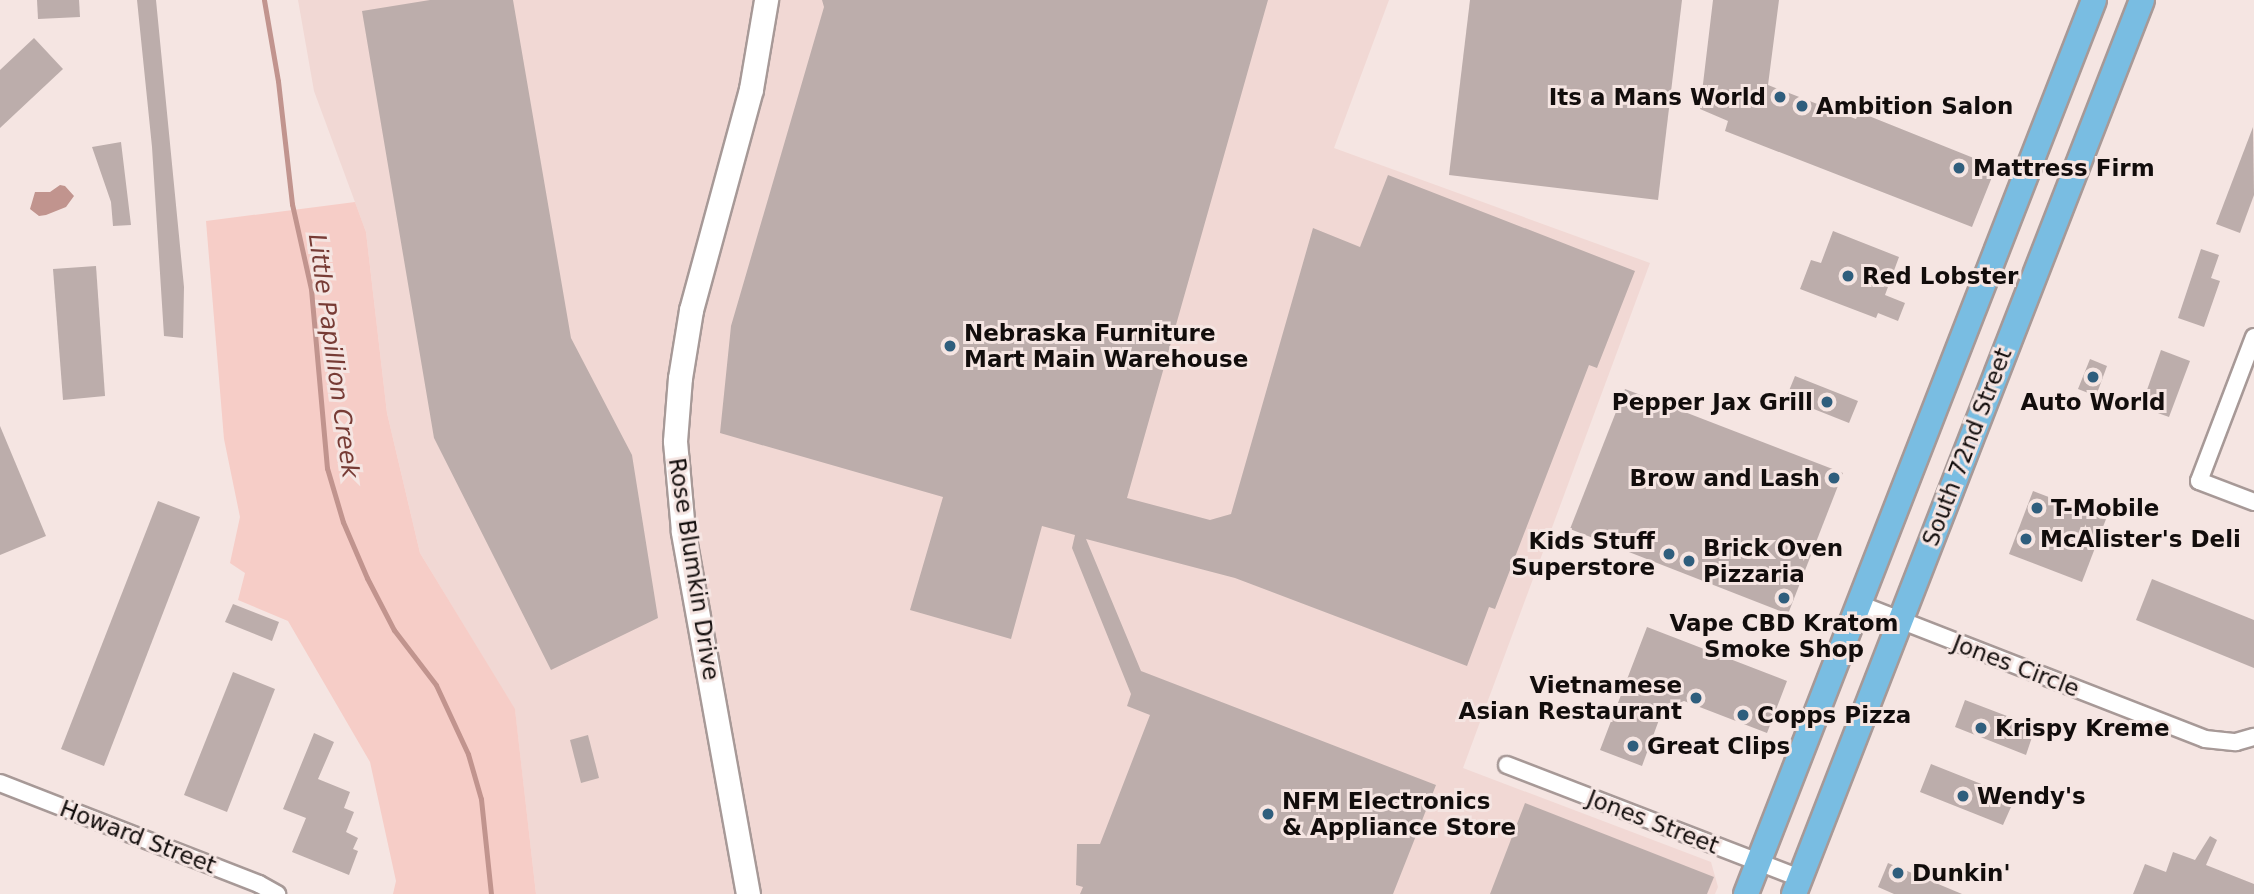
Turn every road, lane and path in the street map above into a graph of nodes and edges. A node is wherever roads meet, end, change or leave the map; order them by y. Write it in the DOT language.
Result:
graph roads {
  1 [pos="766,0"];
  2 [pos="2094,0"];
  3 [pos="2143,0"];
  4 [pos="2254,337"];
  5 [pos="2254,502"];
  6 [pos="1858,604"];
  7 [pos="1899,621"];
  8 [pos="2254,737"];
  9 [pos="1507,765"];
  10 [pos="0,783"];
  11 [pos="1759,862"];
  12 [pos="1797,886"];
  13 [pos="276,894"];
  14 [pos="748,894"];
  15 [pos="1746,894"];
  1 -- 14 [label="main road, Rose Blumkin Drive"];
  2 -- 6 [label="main road, South 72nd Street"];
  3 -- 7 [label="main road, South 72nd Street"];
  4 -- 5 [label="street"];
  6 -- 7 [label="street, Jones Circle"];
  6 -- 11 [label="main road, South 72nd Street"];
  7 -- 8 [label="street, Jones Circle"];
  7 -- 12 [label="main road, South 72nd Street"];
  9 -- 11 [label="street, Jones Street"];
  10 -- 13 [label="street, Howard Street"];
  11 -- 12 [label="street, Jones Street"];
  11 -- 15 [label="main road, South 72nd Street"];
}
